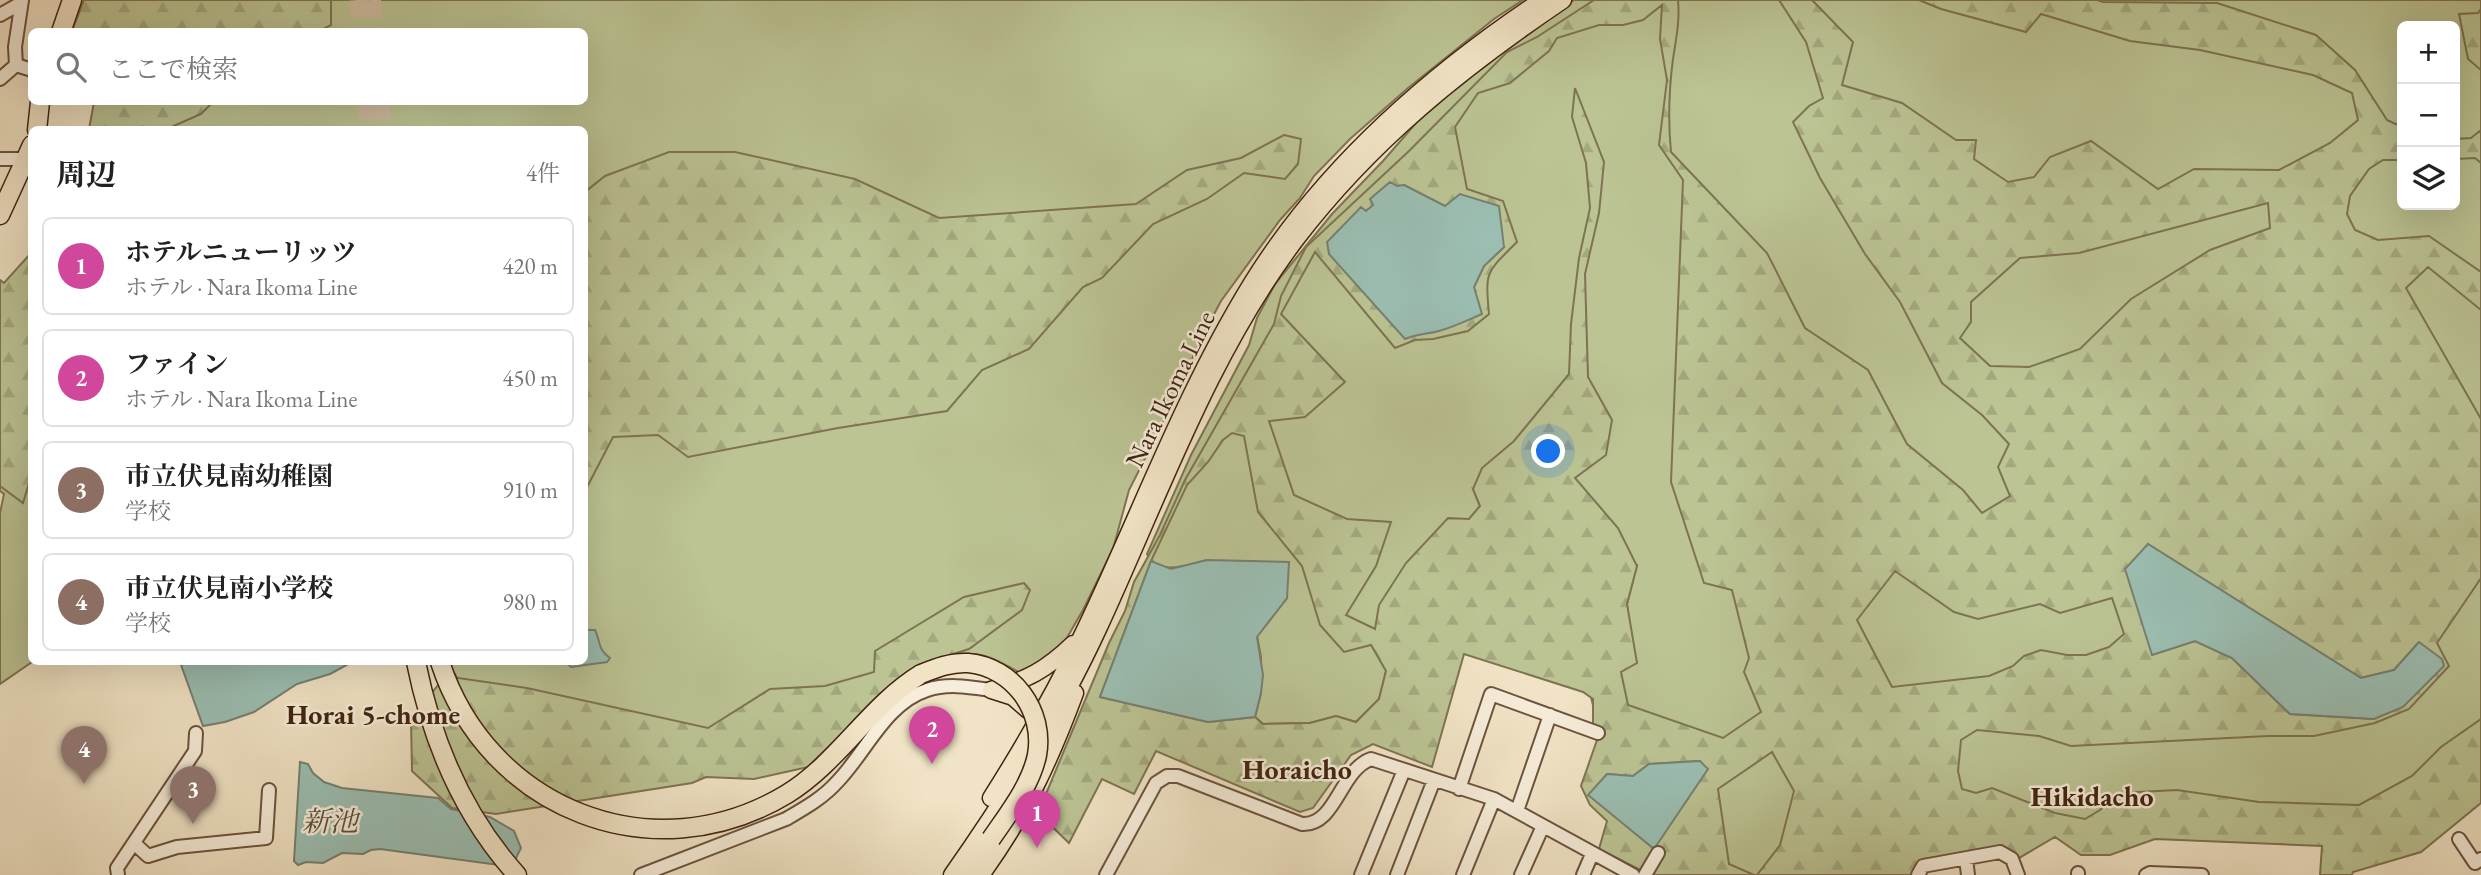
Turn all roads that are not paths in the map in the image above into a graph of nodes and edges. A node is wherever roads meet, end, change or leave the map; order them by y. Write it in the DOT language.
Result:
graph roads {
  1 [pos="72,0"];
  2 [pos="1542,0"];
  3 [pos="1563,0"];
  4 [pos="21,2"];
  5 [pos="0,15"];
  6 [pos="62,28"];
  7 [pos="16,65"];
  8 [pos="28,69"];
  9 [pos="0,79"];
  10 [pos="40,105"];
  11 [pos="37,126"];
  12 [pos="28,152"];
  13 [pos="28,154"];
  14 [pos="0,159"];
  15 [pos="0,215"];
  16 [pos="1091,631"];
  17 [pos="417,665"];
  18 [pos="441,665"];
  19 [pos="991,690"];
  20 [pos="1550,715"];
  21 [pos="196,733"];
  22 [pos="1598,733"];
  23 [pos="1025,742"];
  24 [pos="1404,770"];
  25 [pos="1434,780"];
  26 [pos="1459,789"];
  27 [pos="270,790"];
  28 [pos="1494,800"];
  29 [pos="1517,811"];
  30 [pos="1543,826"];
  31 [pos="2459,839"];
  32 [pos="134,843"];
  33 [pos="1658,853"];
  34 [pos="1592,854"];
  35 [pos="1966,859"];
  36 [pos="2481,859"];
  37 [pos="118,875"];
  38 [pos="517,875"];
  39 [pos="641,875"];
  40 [pos="939,875"];
  41 [pos="952,875"];
  42 [pos="967,875"];
  43 [pos="981,875"];
  44 [pos="1106,875"];
  45 [pos="1361,875"];
  46 [pos="1397,875"];
  47 [pos="1463,875"];
  48 [pos="1521,875"];
  49 [pos="1583,875"];
  50 [pos="1633,875"];
  51 [pos="1645,875"];
  52 [pos="1918,875"];
  53 [pos="1968,875"];
  54 [pos="2018,875"];
  55 [pos="2146,875"];
  56 [pos="2202,875"];
  1 -- 6 [label="highway"];
  2 -- 16 [label="main road, Nara Ikoma Line"];
  3 -- 16 [label="main road, Nara Ikoma Line"];
  4 -- 5 [label="street"];
  4 -- 7 [label="street"];
  7 -- 8 [label="street"];
  7 -- 9 [label="street"];
  10 -- 11 [label="highway"];
  12 -- 14 [label="street"];
  13 -- 15 [label="highway"];
  16 -- 19 [label="main road"];
  16 -- 23 [label="main road, Nara Ikoma Line"];
  16 -- 41 [label="main road, Nara Ikoma Line"];
  16 -- 43 [label="main road, Nara Ikoma Line"];
  17 -- 38 [label="highway"];
  18 -- 42 [label="highway, bridge"];
  19 -- 23 [label="main road"];
  19 -- 39 [label="street"];
  20 -- 22 [label="street"];
  20 -- 26 [label="street"];
  20 -- 29 [label="street"];
  21 -- 32 [label="street"];
  23 -- 40 [label="main road, Nara Ikoma Line"];
  24 -- 25 [label="street"];
  24 -- 44 [label="street"];
  24 -- 45 [label="street"];
  25 -- 26 [label="street"];
  25 -- 46 [label="street"];
  26 -- 28 [label="street"];
  27 -- 32 [label="street"];
  28 -- 29 [label="street"];
  28 -- 47 [label="street"];
  29 -- 30 [label="street"];
  30 -- 34 [label="street"];
  30 -- 48 [label="street"];
  31 -- 36 [label="street"];
  32 -- 37 [label="street"];
  33 -- 51 [label="street"];
  34 -- 49 [label="street"];
  34 -- 50 [label="street"];
  35 -- 52 [label="street"];
  35 -- 53 [label="street"];
  35 -- 54 [label="street"];
  55 -- 56 [label="street"];
}
